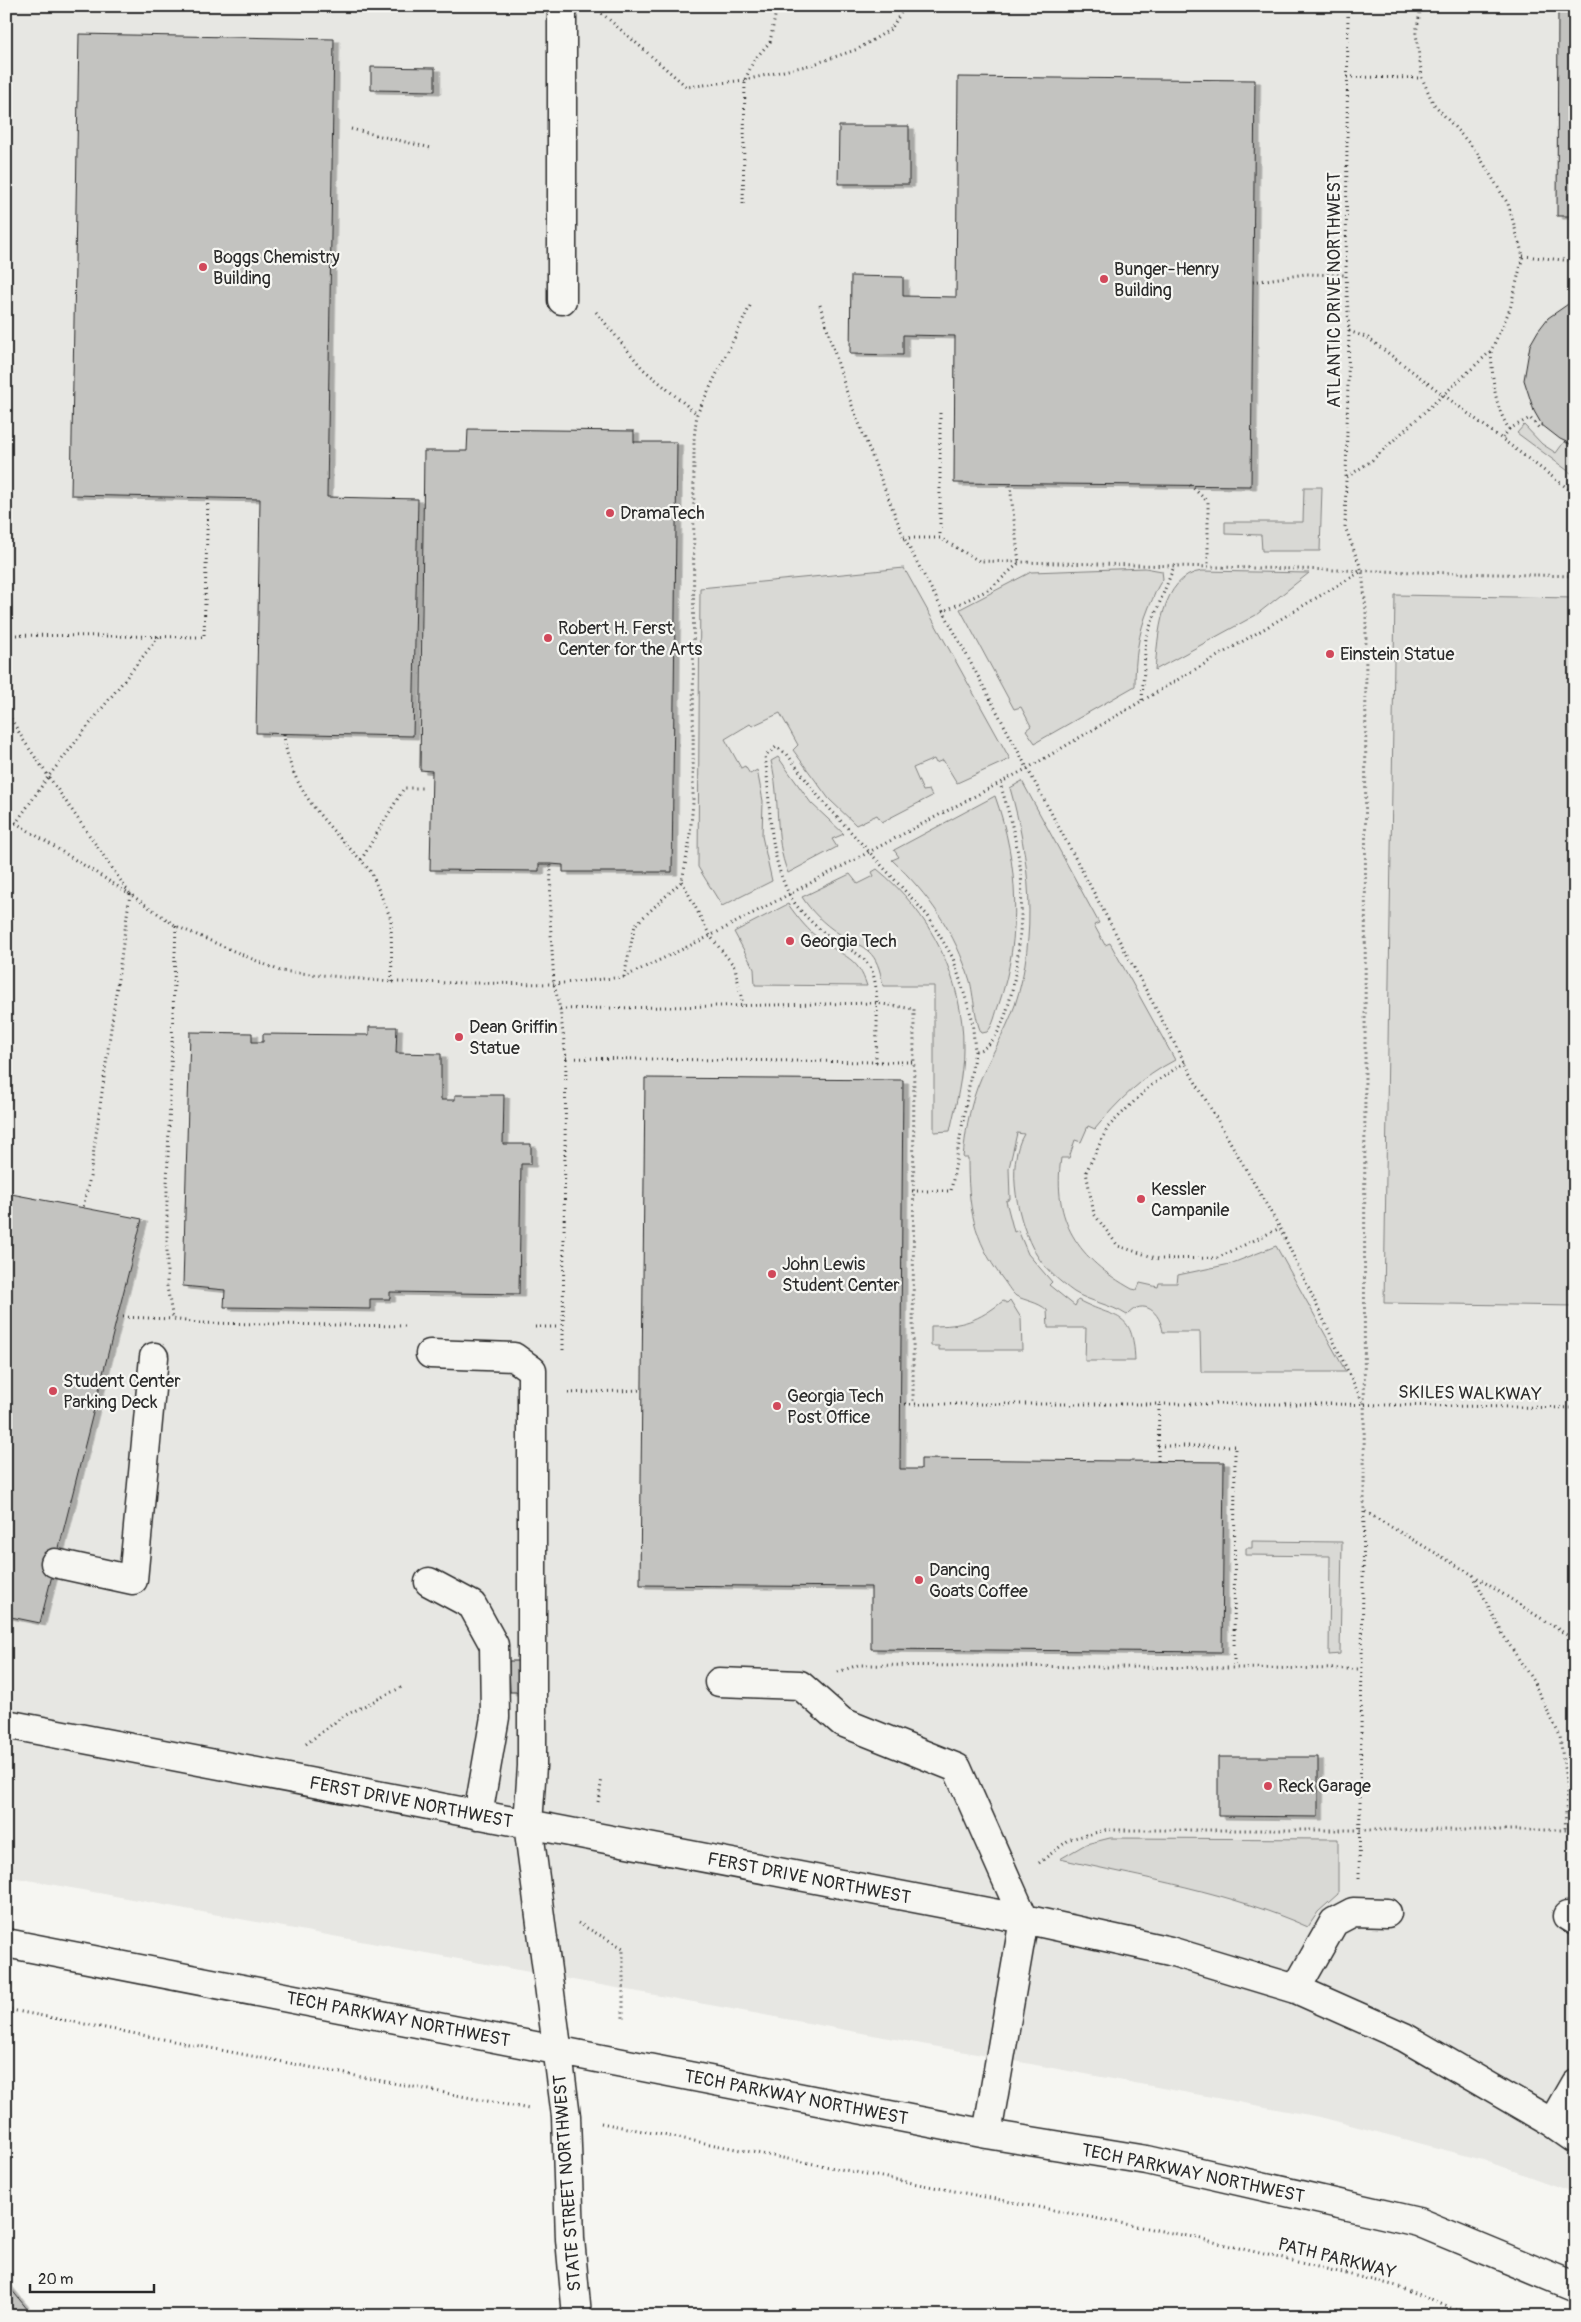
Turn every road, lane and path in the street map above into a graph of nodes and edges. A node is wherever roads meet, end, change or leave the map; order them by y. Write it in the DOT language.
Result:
graph roads {
  1 [pos="562,6"];
  2 [pos="594,6"];
  3 [pos="777,6"];
  4 [pos="905,6"];
  5 [pos="1348,6"];
  6 [pos="1421,6"];
  7 [pos="1347,77"];
  8 [pos="1422,78"];
  9 [pos="745,80"];
  10 [pos="351,129"];
  11 [pos="431,148"];
  12 [pos="743,204"];
  13 [pos="1523,256"];
  14 [pos="1574,261"];
  15 [pos="1346,275"];
  16 [pos="1252,282"];
  17 [pos="562,300"];
  18 [pos="751,304"];
  19 [pos="820,305"];
  20 [pos="594,309"];
  21 [pos="1349,331"];
  22 [pos="1491,352"];
  23 [pos="1446,394"];
  24 [pos="697,414"];
  25 [pos="940,414"];
  26 [pos="1542,424"];
  27 [pos="1509,429"];
  28 [pos="1503,438"];
  29 [pos="1347,477"];
  30 [pos="1010,485"];
  31 [pos="1190,485"];
  32 [pos="1575,494"];
  33 [pos="208,498"];
  34 [pos="904,538"];
  35 [pos="940,538"];
  36 [pos="1019,563"];
  37 [pos="1175,564"];
  38 [pos="1208,565"];
  39 [pos="1362,570"];
  40 [pos="1575,576"];
  41 [pos="942,612"];
  42 [pos="6,635"];
  43 [pos="159,636"];
  44 [pos="1142,701"];
  45 [pos="6,710"];
  46 [pos="284,734"];
  47 [pos="1028,768"];
  48 [pos="48,776"];
  49 [pos="1000,783"];
  50 [pos="425,788"];
  51 [pos="6,819"];
  52 [pos="16,823"];
  53 [pos="6,828"];
  54 [pos="868,853"];
  55 [pos="361,860"];
  56 [pos="551,864"];
  57 [pos="682,881"];
  58 [pos="130,894"];
  59 [pos="789,894"];
  60 [pos="176,926"];
  61 [pos="710,936"];
  62 [pos="624,977"];
  63 [pos="392,982"];
  64 [pos="554,984"];
  65 [pos="876,1003"];
  66 [pos="743,1005"];
  67 [pos="560,1009"];
  68 [pos="975,1051"];
  69 [pos="566,1058"];
  70 [pos="876,1062"];
  71 [pos="913,1062"];
  72 [pos="1185,1062"];
  73 [pos="912,1191"];
  74 [pos="83,1208"];
  75 [pos="1280,1228"];
  76 [pos="123,1317"];
  77 [pos="173,1319"];
  78 [pos="409,1326"];
  79 [pos="525,1327"];
  80 [pos="430,1354"];
  81 [pos="154,1356"];
  82 [pos="642,1390"];
  83 [pos="563,1393"];
  84 [pos="912,1403"];
  85 [pos="1159,1403"];
  86 [pos="900,1404"];
  87 [pos="1364,1405"];
  88 [pos="1575,1408"];
  89 [pos="1158,1446"];
  90 [pos="1158,1461"];
  91 [pos="1364,1511"];
  92 [pos="55,1563"];
  93 [pos="1473,1575"];
  94 [pos="429,1582"];
  95 [pos="1575,1640"];
  96 [pos="1234,1668"];
  97 [pos="1361,1669"];
  98 [pos="719,1682"];
  99 [pos="800,1685"];
  100 [pos="402,1687"];
  101 [pos="6,1724"];
  102 [pos="264,1773"];
  103 [pos="478,1815"];
  104 [pos="528,1824"];
  105 [pos="1360,1829"];
  106 [pos="1566,1830"];
  107 [pos="1575,1830"];
  108 [pos="1034,1866"];
  109 [pos="1358,1912"];
  110 [pos="1386,1913"];
  111 [pos="1024,1919"];
  112 [pos="575,1922"];
  113 [pos="6,1943"];
  114 [pos="1296,1989"];
  115 [pos="623,2018"];
  116 [pos="556,2050"];
  117 [pos="1575,2083"];
  118 [pos="1552,2122"];
  119 [pos="987,2134"];
  120 [pos="1575,2140"];
  121 [pos="1193,2237"];
  122 [pos="1575,2287"];
  123 [pos="577,2316"];
  124 [pos="1470,2316"];
  1 -- 17 [label="street"];
  2 -- 9 [label="path"];
  3 -- 9 [label="path"];
  4 -- 9 [label="path"];
  5 -- 7 [label="path, ATLANTIC DRIVE NORTHWEST"];
  6 -- 8 [label="path"];
  7 -- 8 [label="path"];
  7 -- 15 [label="path, ATLANTIC DRIVE NORTHWEST"];
  8 -- 13 [label="path"];
  9 -- 12 [label="path"];
  10 -- 11 [label="path"];
  13 -- 14 [label="path"];
  13 -- 22 [label="path"];
  15 -- 16 [label="path"];
  15 -- 21 [label="path, ATLANTIC DRIVE NORTHWEST"];
  18 -- 24 [label="path"];
  19 -- 34 [label="path"];
  20 -- 24 [label="path"];
  21 -- 23 [label="path"];
  21 -- 29 [label="path, ATLANTIC DRIVE NORTHWEST"];
  22 -- 23 [label="path"];
  22 -- 27 [label="path"];
  23 -- 28 [label="path"];
  23 -- 29 [label="path"];
  24 -- 57 [label="path"];
  25 -- 35 [label="path"];
  26 -- 27 [label="path"];
  27 -- 28 [label="path"];
  28 -- 32 [label="path"];
  29 -- 39 [label="path, ATLANTIC DRIVE NORTHWEST"];
  30 -- 36 [label="path"];
  31 -- 38 [label="path"];
  33 -- 43 [label="path"];
  34 -- 35 [label="path"];
  34 -- 41 [label="path"];
  35 -- 36 [label="path"];
  36 -- 37 [label="path"];
  36 -- 41 [label="path"];
  37 -- 38 [label="path"];
  37 -- 44 [label="path"];
  38 -- 39 [label="path"];
  39 -- 40 [label="path"];
  39 -- 44 [label="path"];
  39 -- 87 [label="path, ATLANTIC DRIVE NORTHWEST"];
  41 -- 47 [label="path"];
  42 -- 43 [label="path"];
  43 -- 48 [label="path"];
  44 -- 47 [label="path"];
  45 -- 48 [label="path"];
  46 -- 55 [label="path"];
  47 -- 49 [label="path"];
  47 -- 72 [label="path"];
  48 -- 52 [label="path"];
  48 -- 58 [label="path"];
  49 -- 54 [label="path"];
  49 -- 68 [label="path"];
  50 -- 55 [label="path"];
  51 -- 52 [label="path"];
  52 -- 53 [label="path"];
  52 -- 58 [label="path"];
  54 -- 59 [label="path"];
  54 -- 59 [label="path"];
  54 -- 68 [label="path"];
  55 -- 63 [label="path"];
  56 -- 64 [label="path"];
  57 -- 61 [label="path"];
  57 -- 62 [label="path"];
  58 -- 60 [label="path"];
  58 -- 74 [label="path"];
  59 -- 61 [label="path"];
  59 -- 65 [label="path"];
  60 -- 63 [label="path"];
  60 -- 77 [label="path"];
  61 -- 62 [label="path"];
  61 -- 66 [label="path"];
  62 -- 64 [label="path"];
  63 -- 64 [label="path"];
  64 -- 67 [label="path"];
  65 -- 66 [label="path"];
  65 -- 70 [label="path"];
  65 -- 71 [label="path"];
  66 -- 67 [label="path"];
  67 -- 69 [label="path"];
  68 -- 73 [label="path"];
  69 -- 70 [label="path"];
  69 -- 79 [label="path"];
  70 -- 71 [label="path"];
  71 -- 73 [label="path"];
  72 -- 75 [label="path"];
  72 -- 75 [label="path"];
  73 -- 84 [label="path"];
  75 -- 87 [label="path"];
  76 -- 77 [label="path"];
  77 -- 78 [label="path"];
  80 -- 104 [label="street, STATE STREET NORTHWEST"];
  81 -- 92 [label="street"];
  82 -- 83 [label="path"];
  84 -- 85 [label="path, SKILES WALKWAY"];
  84 -- 86 [label="path, SKILES WALKWAY"];
  85 -- 87 [label="path, SKILES WALKWAY"];
  85 -- 89 [label="path"];
  87 -- 88 [label="path, SKILES WALKWAY"];
  87 -- 91 [label="path, ATLANTIC DRIVE NORTHWEST"];
  89 -- 90 [label="path"];
  89 -- 96 [label="path"];
  91 -- 93 [label="path"];
  91 -- 97 [label="path, ATLANTIC DRIVE NORTHWEST"];
  93 -- 95 [label="path"];
  93 -- 106 [label="path"];
  94 -- 103 [label="street"];
  96 -- 97 [label="path"];
  96 -- 99 [label="path"];
  97 -- 105 [label="path, ATLANTIC DRIVE NORTHWEST"];
  98 -- 99 [label="street"];
  99 -- 111 [label="street"];
  100 -- 102 [label="path"];
  101 -- 102 [label="street, FERST DRIVE NORTHWEST"];
  102 -- 103 [label="street, FERST DRIVE NORTHWEST"];
  103 -- 104 [label="street, FERST DRIVE NORTHWEST"];
  104 -- 111 [label="street, FERST DRIVE NORTHWEST"];
  104 -- 116 [label="street, STATE STREET NORTHWEST"];
  105 -- 106 [label="path"];
  105 -- 108 [label="path"];
  105 -- 109 [label="path, ATLANTIC DRIVE NORTHWEST"];
  106 -- 107 [label="path"];
  109 -- 110 [label="street"];
  109 -- 114 [label="street"];
  111 -- 114 [label="street, FERST DRIVE NORTHWEST"];
  111 -- 119 [label="street"];
  112 -- 115 [label="path"];
  113 -- 116 [label="street, TECH PARKWAY NORTHWEST"];
  114 -- 118 [label="street, FERST DRIVE NORTHWEST"];
  116 -- 119 [label="street, TECH PARKWAY NORTHWEST"];
  116 -- 123 [label="street, STATE STREET NORTHWEST"];
  117 -- 118 [label="street"];
  118 -- 120 [label="street, FERST DRIVE NORTHWEST"];
  119 -- 122 [label="street, TECH PARKWAY NORTHWEST"];
  121 -- 124 [label="path, PATH PARKWAY"];
}
